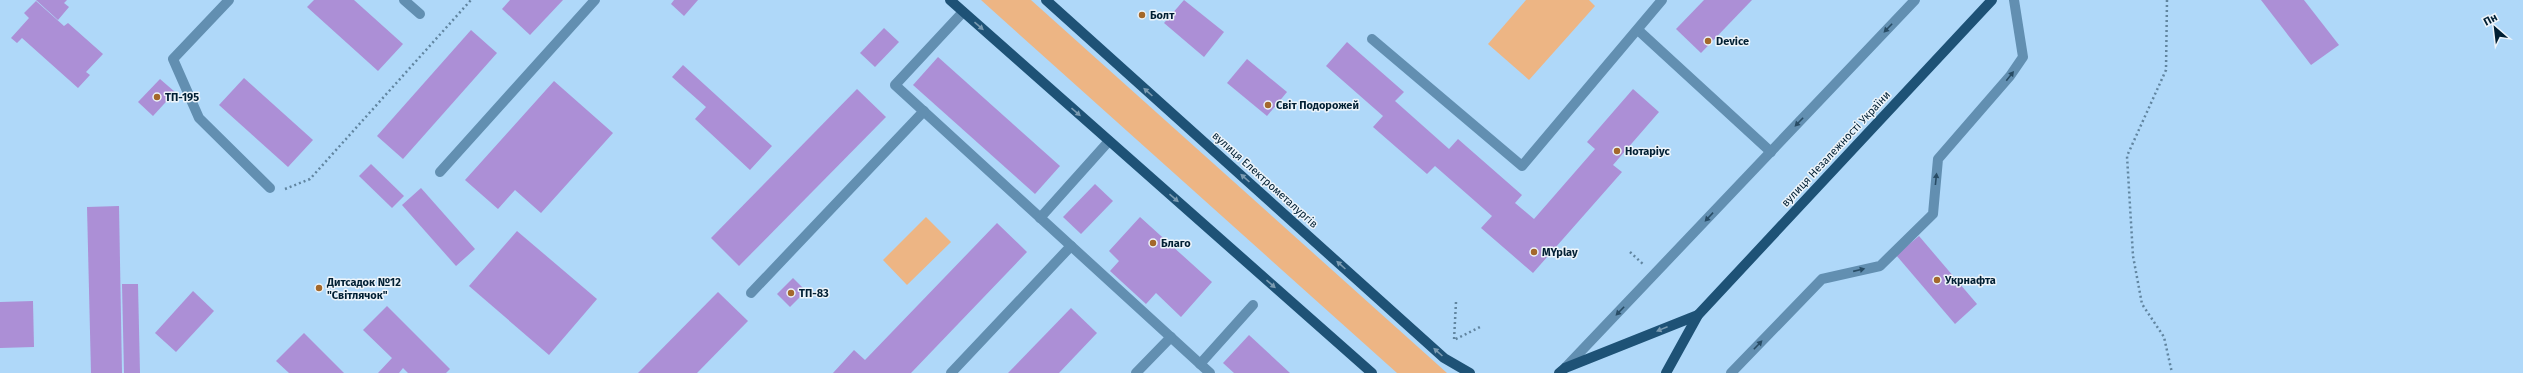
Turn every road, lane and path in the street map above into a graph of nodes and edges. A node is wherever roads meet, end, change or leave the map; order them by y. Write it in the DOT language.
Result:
graph roads {
  1 [pos="229,0"];
  2 [pos="404,0"];
  3 [pos="471,0"];
  4 [pos="596,0"];
  5 [pos="950,0"];
  6 [pos="1046,0"];
  7 [pos="1662,0"];
  8 [pos="1915,0"];
  9 [pos="1992,0"];
  10 [pos="2014,0"];
  11 [pos="2167,0"];
  12 [pos="963,12"];
  13 [pos="420,14"];
  14 [pos="1638,30"];
  15 [pos="1372,39"];
  16 [pos="924,111"];
  17 [pos="1109,141"];
  18 [pos="1771,152"];
  19 [pos="440,172"];
  20 [pos="270,188"];
  21 [pos="1040,218"];
  22 [pos="1071,246"];
  23 [pos="1630,252"];
  24 [pos="1647,268"];
  25 [pos="751,293"];
  26 [pos="1456,302"];
  27 [pos="1252,305"];
  28 [pos="1698,315"];
  29 [pos="1482,326"];
  30 [pos="1171,337"];
  31 [pos="1200,364"];
  32 [pos="1562,371"];
  33 [pos="951,373"];
  34 [pos="1136,373"];
  35 [pos="1210,373"];
  36 [pos="1372,373"];
  37 [pos="1470,373"];
  38 [pos="1666,373"];
  39 [pos="1731,373"];
  40 [pos="2172,373"];
  1 -- 20 [label="street"];
  2 -- 13 [label="street"];
  3 -- 20 [label="path"];
  4 -- 19 [label="street"];
  5 -- 12 [label="main road"];
  37 -- 6 [label="main road, вулиця Електрометалургів, one-way"];
  7 -- 14 [label="street"];
  8 -- 18 [label="street, one-way"];
  9 -- 28 [label="main road, вулиця Незалежності України"];
  39 -- 10 [label="street, one-way"];
  11 -- 40 [label="path"];
  12 -- 16 [label="street"];
  12 -- 17 [label="main road, one-way"];
  14 -- 15 [label="street"];
  14 -- 18 [label="street"];
  16 -- 21 [label="street"];
  16 -- 25 [label="street"];
  17 -- 21 [label="street"];
  17 -- 36 [label="main road, one-way"];
  18 -- 32 [label="street, one-way"];
  21 -- 22 [label="street"];
  22 -- 30 [label="street"];
  22 -- 33 [label="street"];
  23 -- 24 [label="path"];
  26 -- 29 [label="path"];
  27 -- 31 [label="street"];
  28 -- 32 [label="main road, one-way"];
  28 -- 38 [label="main road"];
  30 -- 31 [label="street"];
  30 -- 34 [label="street"];
  31 -- 35 [label="street"];
}
